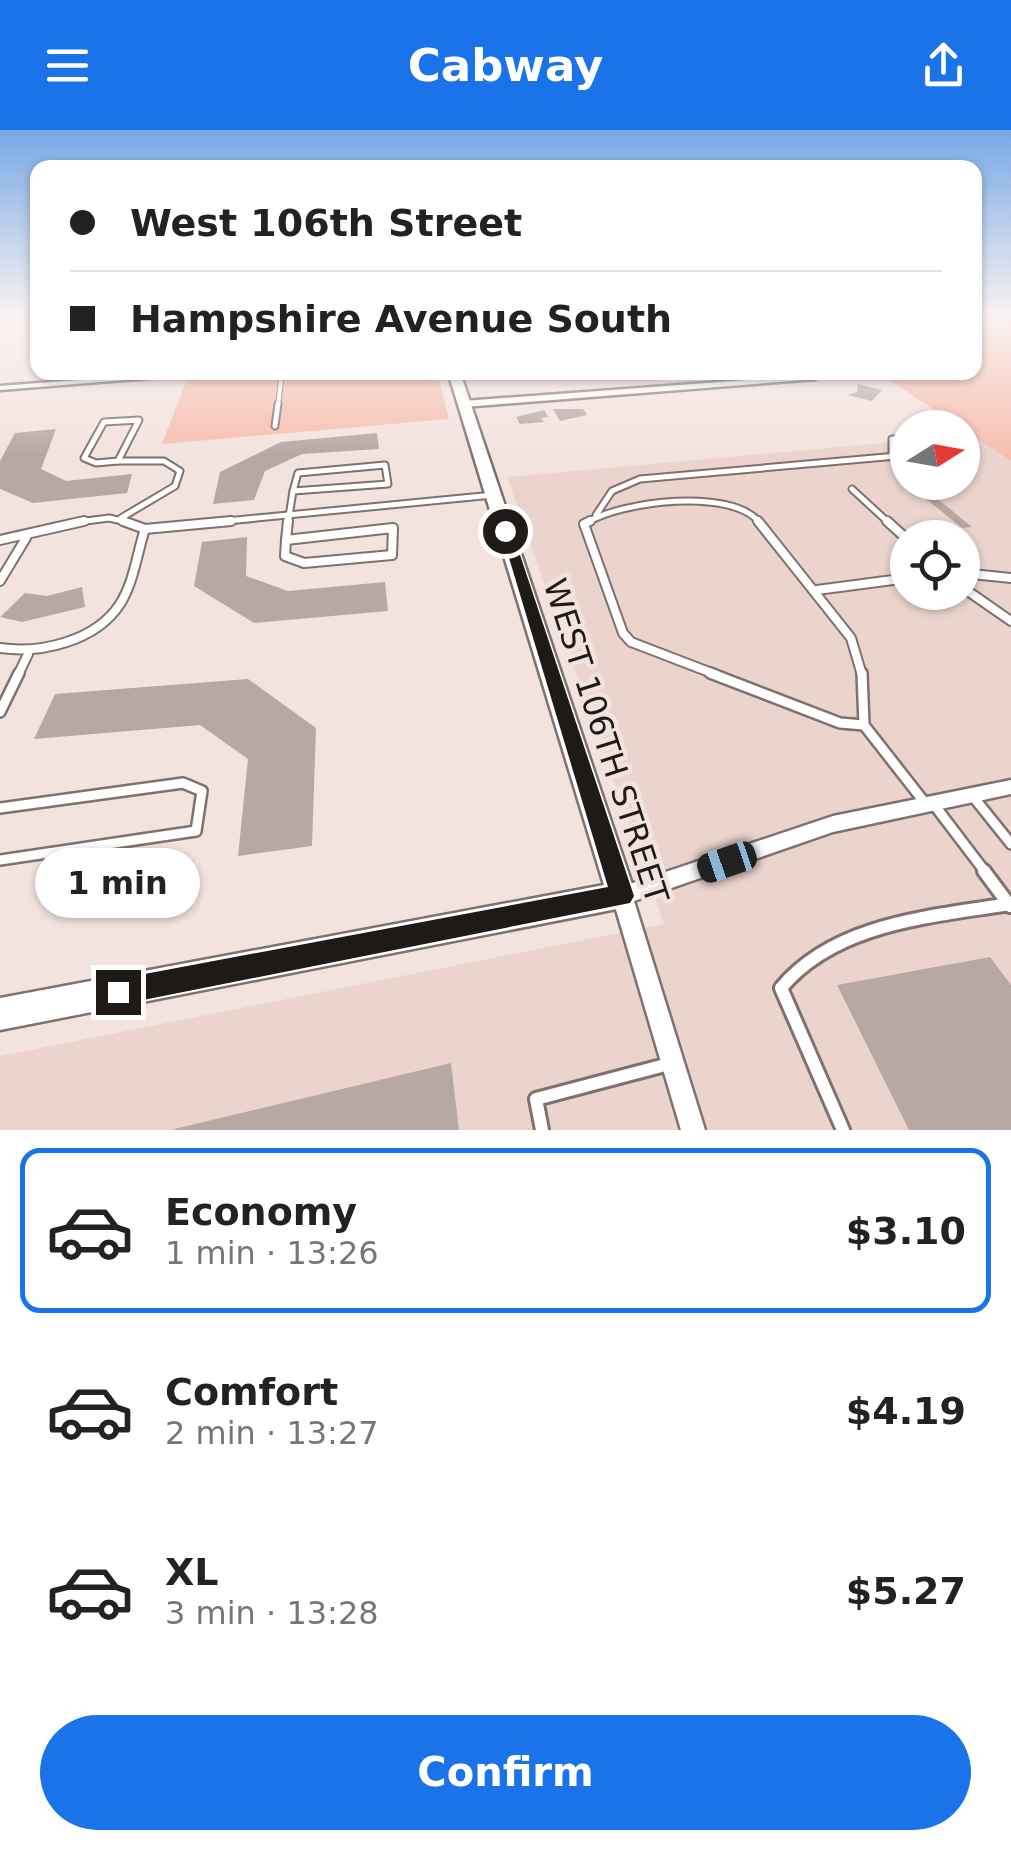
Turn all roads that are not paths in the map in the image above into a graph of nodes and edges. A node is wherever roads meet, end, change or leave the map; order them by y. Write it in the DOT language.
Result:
graph roads {
  1 [pos="114,380"];
  2 [pos="281,380"];
  3 [pos="456,380"];
  4 [pos="742,380"];
  5 [pos="88,382"];
  6 [pos="0,388"];
  7 [pos="464,404"];
  8 [pos="275,426"];
  9 [pos="890,456"];
  10 [pos="118,461"];
  11 [pos="852,488"];
  12 [pos="291,492"];
  13 [pos="493,495"];
  14 [pos="288,515"];
  15 [pos="596,515"];
  16 [pos="122,518"];
  17 [pos="890,523"];
  18 [pos="145,529"];
  19 [pos="26,538"];
  20 [pos="0,540"];
  21 [pos="286,540"];
  22 [pos="980,575"];
  23 [pos="1011,578"];
  24 [pos="890,580"];
  25 [pos="0,581"];
  26 [pos="817,590"];
  27 [pos="980,599"];
  28 [pos="1010,618"];
  29 [pos="0,648"];
  30 [pos="28,654"];
  31 [pos="0,712"];
  32 [pos="864,725"];
  33 [pos="1011,787"];
  34 [pos="971,794"];
  35 [pos="928,803"];
  36 [pos="0,808"];
  37 [pos="1011,844"];
  38 [pos="0,860"];
  39 [pos="622,896"];
  40 [pos="1010,906"];
  41 [pos="0,1014"];
  42 [pos="674,1062"];
  43 [pos="542,1130"];
  44 [pos="693,1130"];
  45 [pos="843,1130"];
  1 -- 5 [label="street"];
  2 -- 8 [label="lane"];
  3 -- 7 [label="street, WEST 106TH STREET"];
  4 -- 7 [label="street"];
  5 -- 6 [label="street"];
  7 -- 13 [label="street, WEST 106TH STREET"];
  9 -- 15 [label="lane"];
  10 -- 10 [label="lane"];
  10 -- 16 [label="lane"];
  11 -- 17 [label="lane"];
  12 -- 12 [label="lane"];
  12 -- 14 [label="lane"];
  13 -- 14 [label="lane"];
  13 -- 39 [label="street, WEST 106TH STREET"];
  14 -- 18 [label="lane"];
  14 -- 21 [label="lane"];
  15 -- 26 [label="lane"];
  15 -- 32 [label="lane"];
  16 -- 18 [label="lane"];
  16 -- 19 [label="lane"];
  18 -- 30 [label="lane"];
  19 -- 20 [label="lane"];
  19 -- 25 [label="lane"];
  21 -- 21 [label="lane"];
  22 -- 23 [label="lane"];
  24 -- 26 [label="lane"];
  26 -- 32 [label="lane"];
  27 -- 28 [label="lane"];
  29 -- 30 [label="lane"];
  30 -- 31 [label="lane"];
  32 -- 35 [label="lane"];
  33 -- 34 [label="street"];
  34 -- 35 [label="street"];
  34 -- 37 [label="lane"];
  35 -- 39 [label="street"];
  35 -- 40 [label="lane"];
  36 -- 38 [label="lane"];
  39 -- 41 [label="street"];
  39 -- 42 [label="street, WEST 106TH STREET"];
  40 -- 45 [label="lane"];
  42 -- 43 [label="lane"];
  42 -- 44 [label="street, WEST 106TH STREET"];
}
